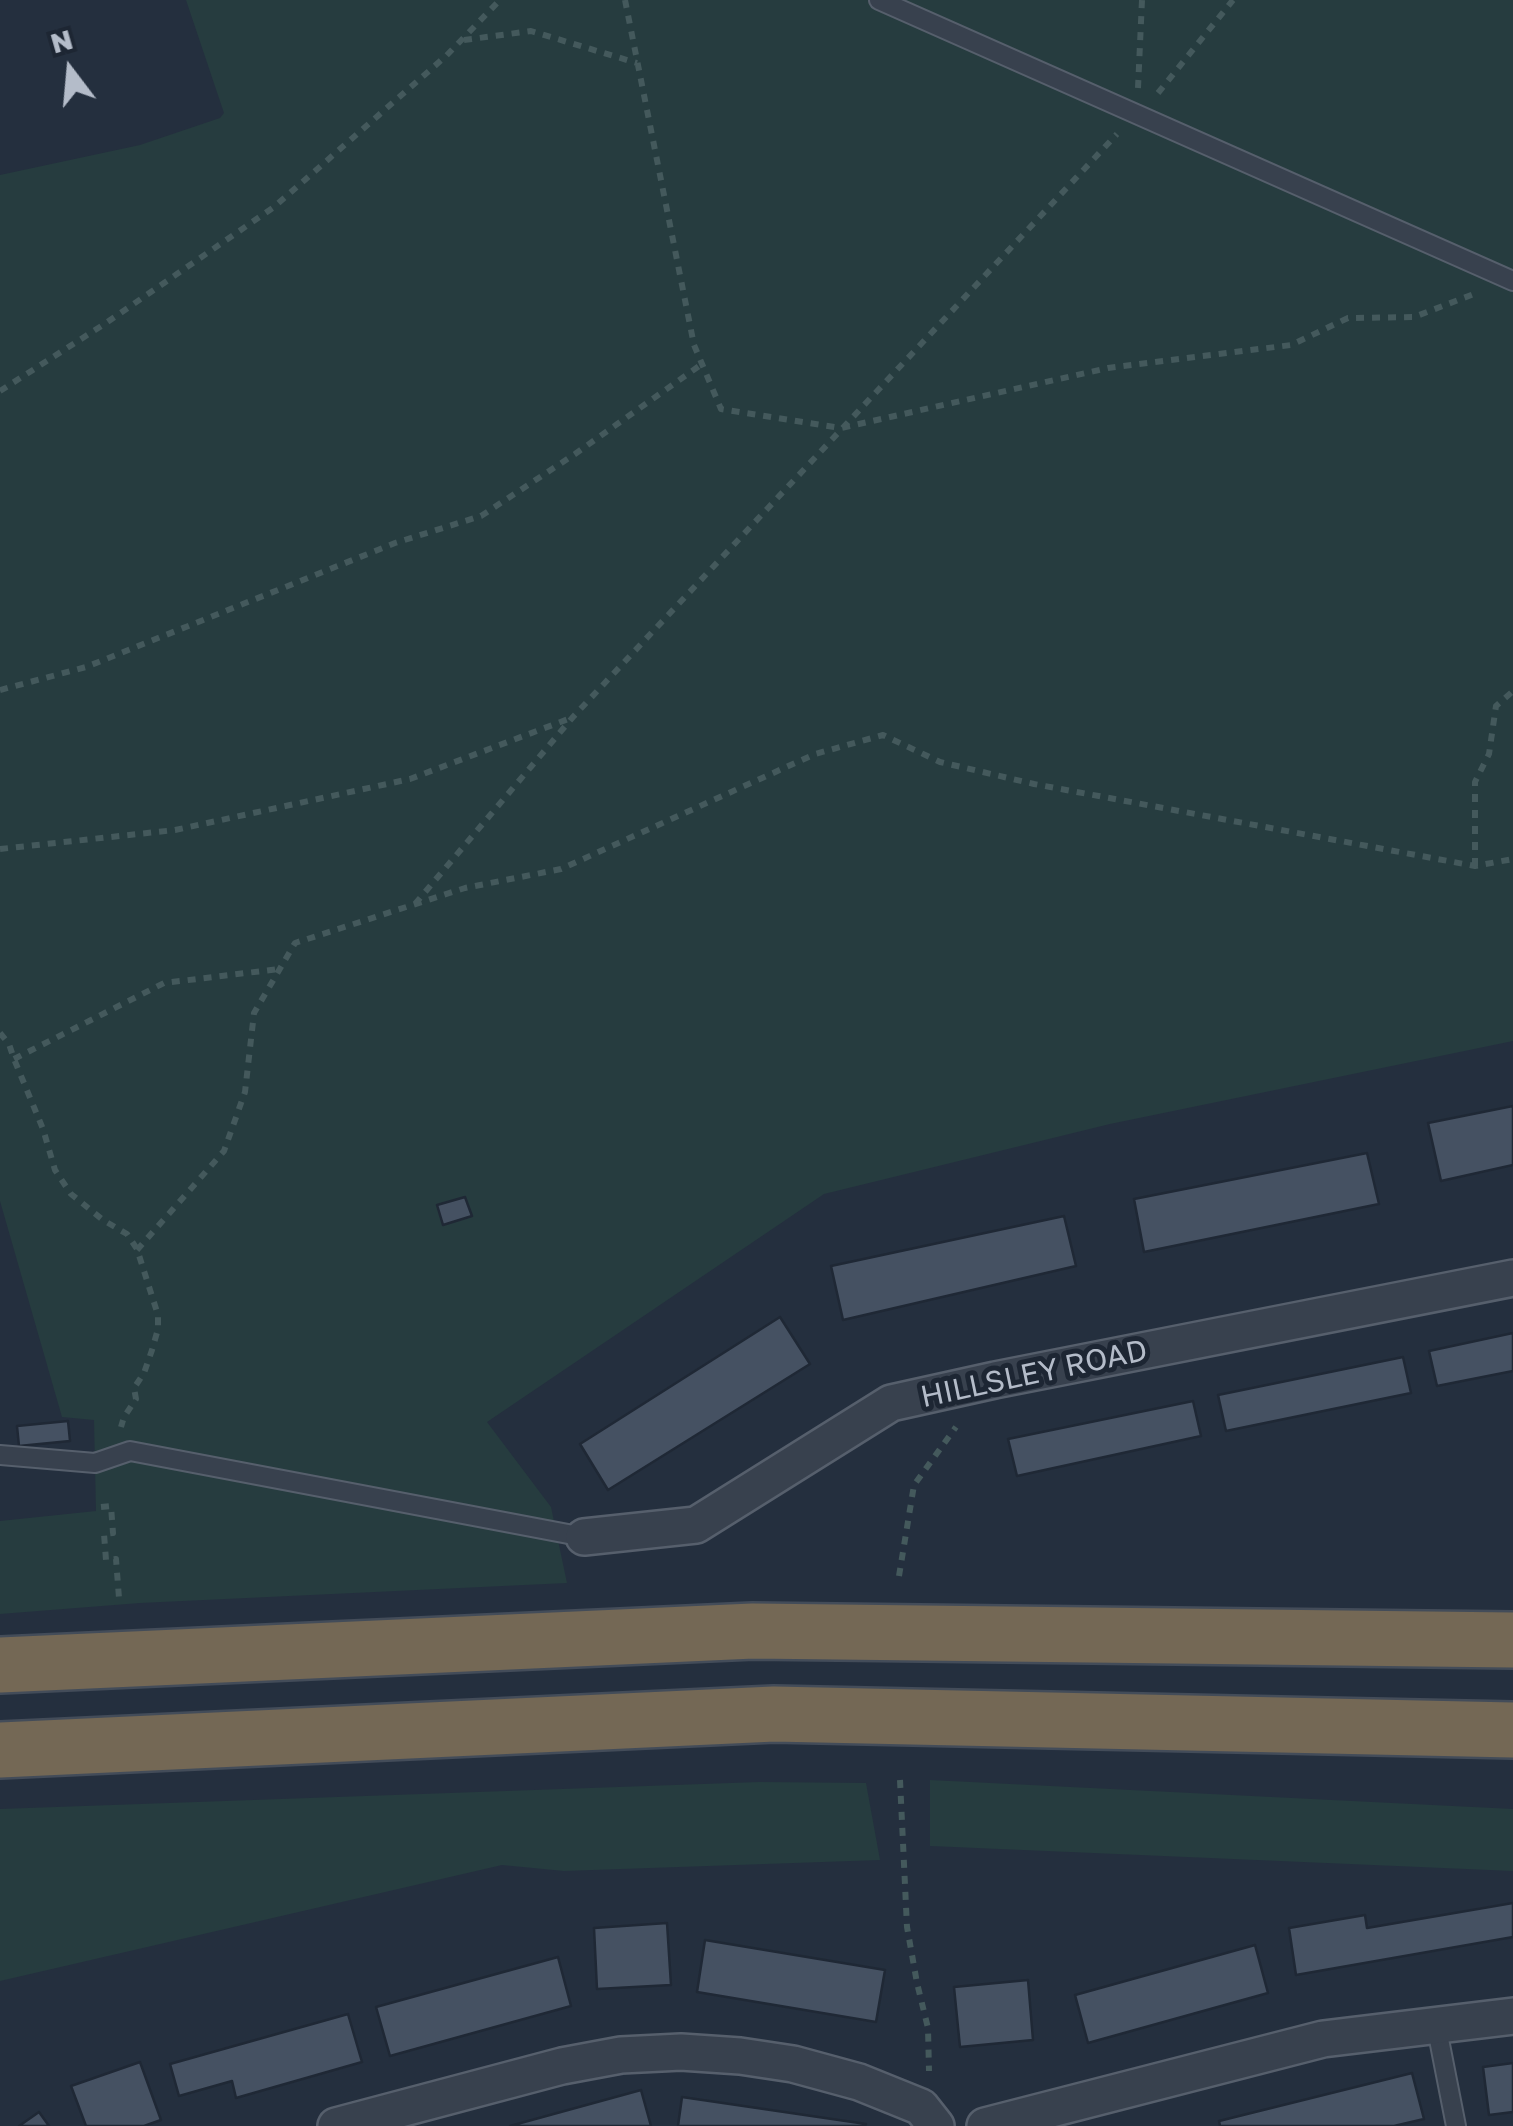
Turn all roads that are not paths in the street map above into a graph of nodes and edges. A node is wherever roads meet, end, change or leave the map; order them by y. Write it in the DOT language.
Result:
graph roads {
  1 [pos="879,0"];
  2 [pos="1512,281"];
  3 [pos="1513,1278"];
  4 [pos="0,1454"];
  5 [pos="584,1537"];
  6 [pos="1513,1640"];
  7 [pos="0,1665"];
  8 [pos="1513,1730"];
  9 [pos="0,1750"];
  10 [pos="1513,2016"];
  11 [pos="1436,2024"];
  12 [pos="928,2116"];
  13 [pos="336,2126"];
  14 [pos="985,2126"];
  15 [pos="1456,2126"];
  1 -- 2 [label="lane"];
  3 -- 5 [label="street, HILLSLEY ROAD"];
  4 -- 5 [label="lane"];
  6 -- 7 [label="highway"];
  8 -- 9 [label="highway"];
  10 -- 11 [label="street"];
  11 -- 14 [label="street"];
  11 -- 15 [label="lane"];
  12 -- 13 [label="street"];
}
